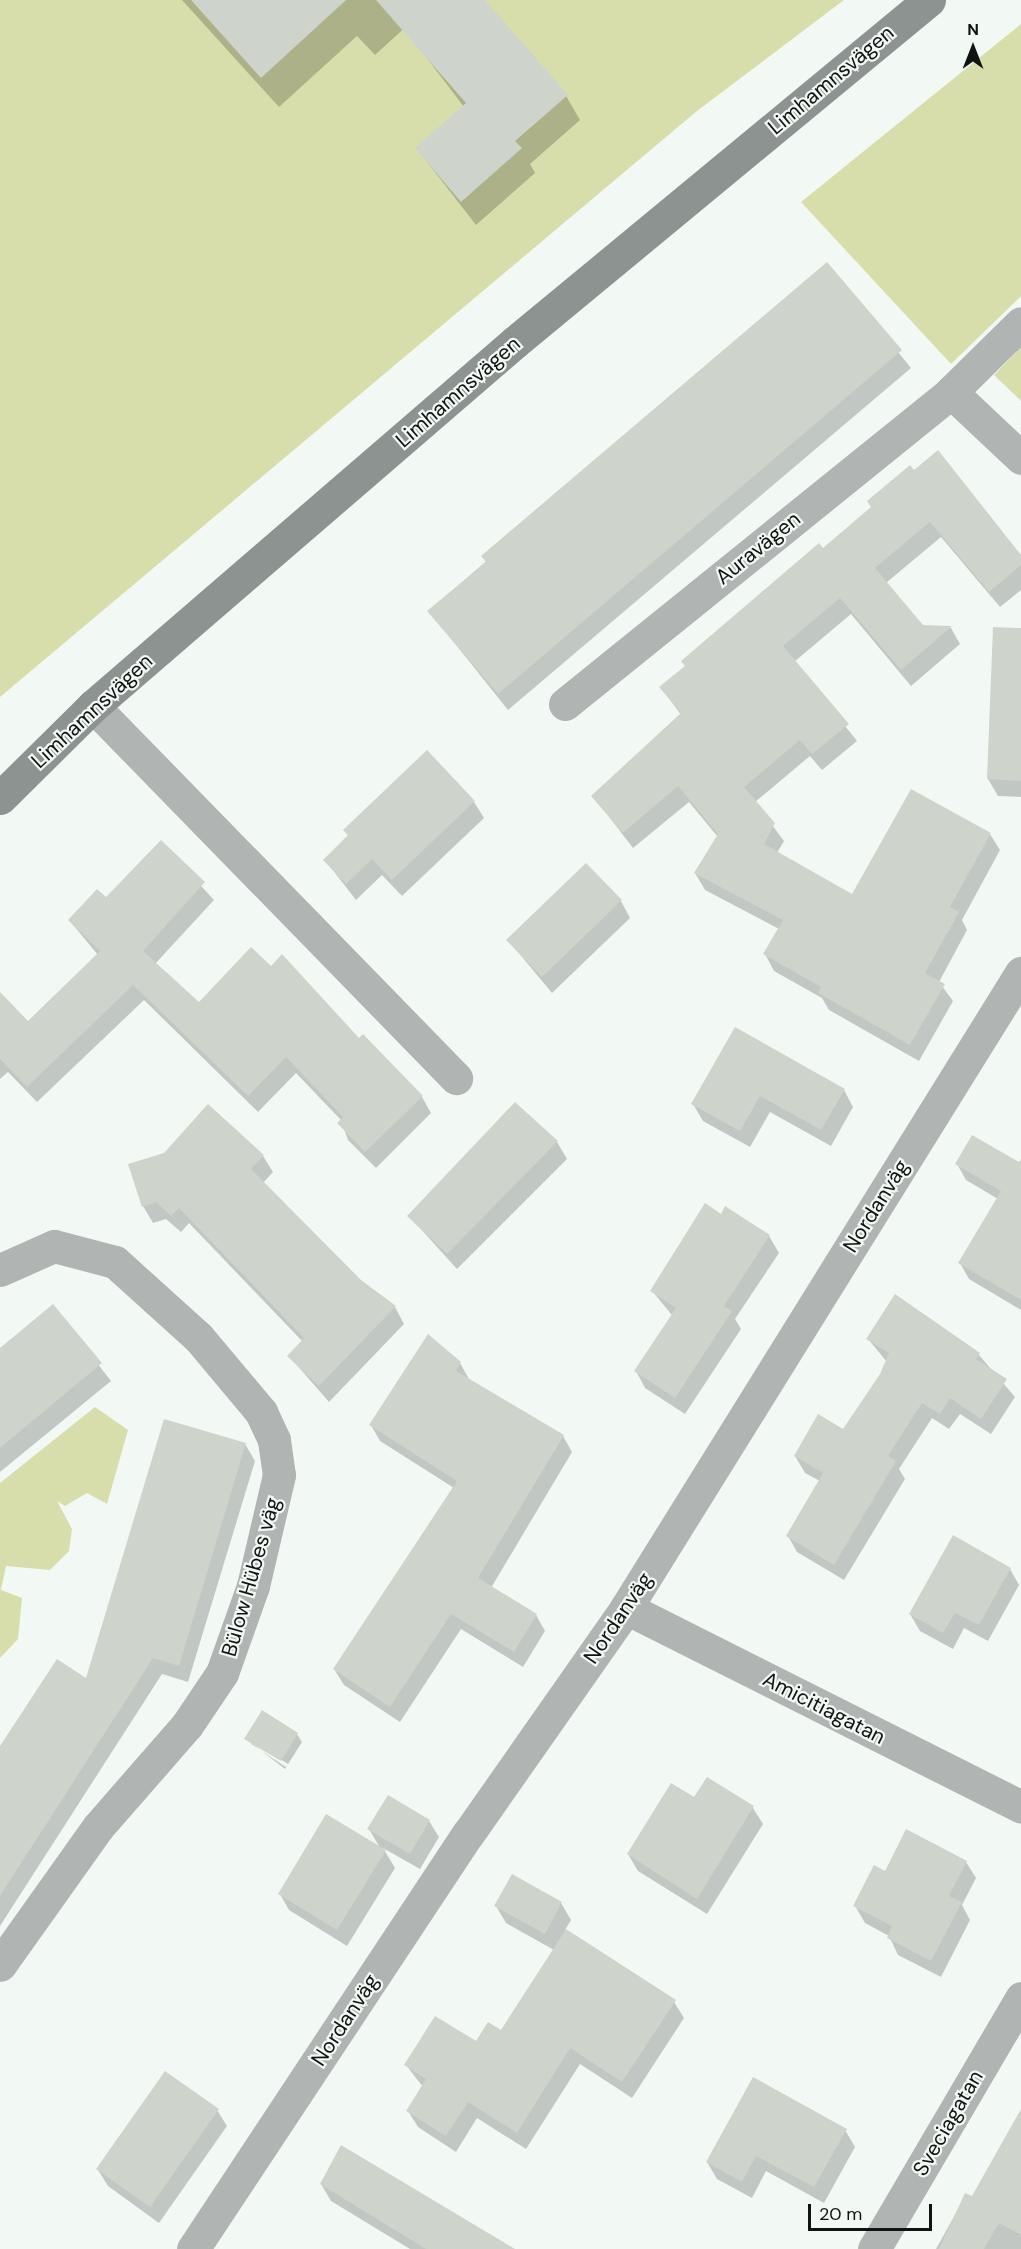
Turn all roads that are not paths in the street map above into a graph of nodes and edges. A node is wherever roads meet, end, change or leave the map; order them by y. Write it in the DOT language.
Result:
graph roads {
  1 [pos="929,0"];
  2 [pos="1021,323"];
  3 [pos="951,392"];
  4 [pos="1021,458"];
  5 [pos="565,704"];
  6 [pos="93,706"];
  7 [pos="0,798"];
  8 [pos="1021,973"];
  9 [pos="456,1078"];
  10 [pos="0,1270"];
  11 [pos="627,1608"];
  12 [pos="1021,1807"];
  13 [pos="0,1965"];
  14 [pos="1021,1998"];
  15 [pos="193,2249"];
  16 [pos="874,2249"];
  1 -- 6 [label="main road, Limhamnsvägen"];
  2 -- 3 [label="street"];
  3 -- 4 [label="street"];
  3 -- 5 [label="street, Auravägen"];
  6 -- 7 [label="main road, Limhamnsvägen"];
  6 -- 9 [label="street"];
  8 -- 11 [label="street, Nordanväg"];
  10 -- 13 [label="street, Bülow Hübes väg"];
  11 -- 12 [label="street, Amicitiagatan"];
  11 -- 15 [label="street, Nordanväg"];
  14 -- 16 [label="street, Sveciagatan"];
}
